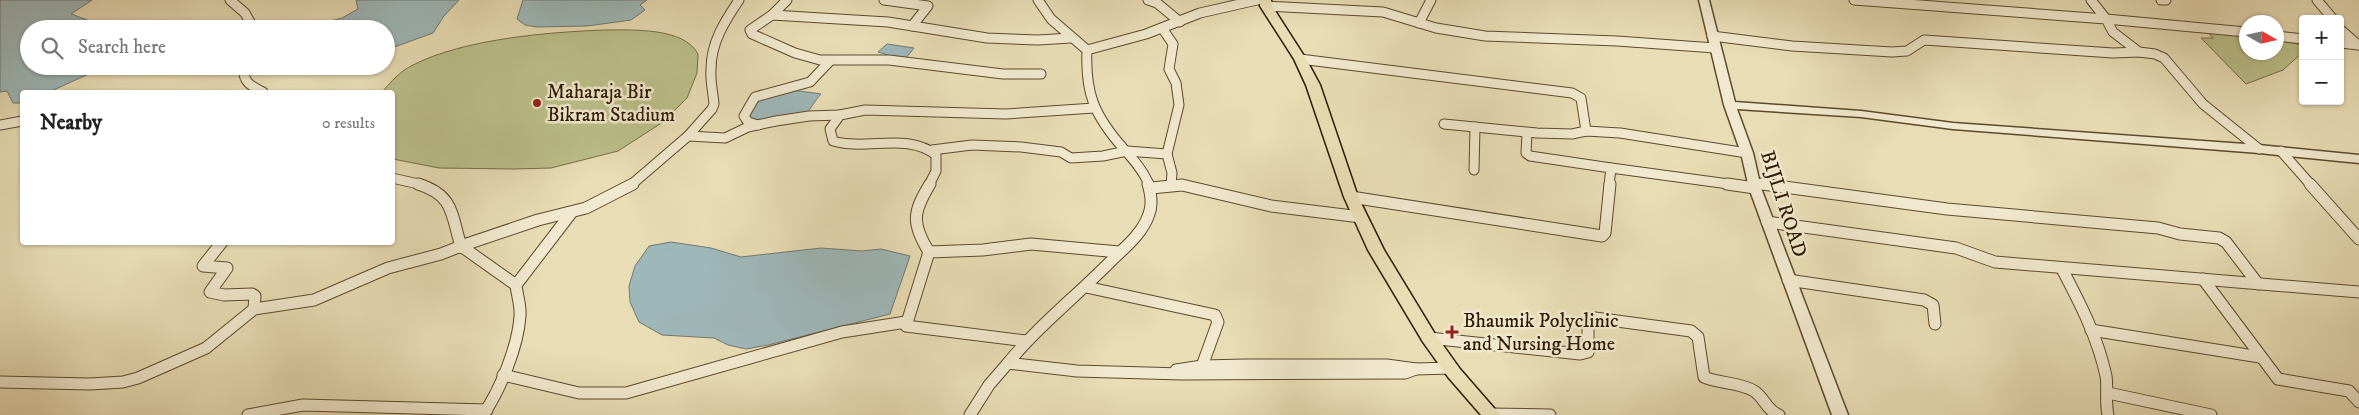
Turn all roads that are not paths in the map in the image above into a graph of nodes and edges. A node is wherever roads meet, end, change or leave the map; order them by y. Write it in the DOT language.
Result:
graph roads {
  1 [pos="230,0"];
  2 [pos="739,0"];
  3 [pos="787,0"];
  4 [pos="884,0"];
  5 [pos="1038,0"];
  6 [pos="1148,0"];
  7 [pos="1431,0"];
  8 [pos="1704,0"];
  9 [pos="1854,0"];
  10 [pos="2091,0"];
  11 [pos="2161,0"];
  12 [pos="2166,0"];
  13 [pos="2318,0"];
  14 [pos="1262,2"];
  15 [pos="772,14"];
  16 [pos="2330,15"];
  17 [pos="2106,19"];
  18 [pos="249,20"];
  19 [pos="1180,22"];
  20 [pos="1419,22"];
  21 [pos="912,26"];
  22 [pos="1162,28"];
  23 [pos="2239,31"];
  24 [pos="2344,32"];
  25 [pos="2284,37"];
  26 [pos="1071,38"];
  27 [pos="2299,39"];
  28 [pos="1713,42"];
  29 [pos="2344,43"];
  30 [pos="2359,45"];
  31 [pos="1087,50"];
  32 [pos="2139,52"];
  33 [pos="1300,59"];
  34 [pos="830,61"];
  35 [pos="1041,74"];
  36 [pos="243,75"];
  37 [pos="259,90"];
  38 [pos="1730,104"];
  39 [pos="1094,108"];
  40 [pos="840,115"];
  41 [pos="20,121"];
  42 [pos="1444,124"];
  43 [pos="0,125"];
  44 [pos="758,125"];
  45 [pos="1475,128"];
  46 [pos="1586,130"];
  47 [pos="1528,132"];
  48 [pos="688,136"];
  49 [pos="2259,149"];
  50 [pos="932,150"];
  51 [pos="1127,151"];
  52 [pos="2280,151"];
  53 [pos="1747,153"];
  54 [pos="1167,154"];
  55 [pos="2359,159"];
  56 [pos="1612,168"];
  57 [pos="1474,170"];
  58 [pos="395,179"];
  59 [pos="1172,185"];
  60 [pos="1755,185"];
  61 [pos="1151,188"];
  62 [pos="1351,197"];
  63 [pos="572,212"];
  64 [pos="1361,217"];
  65 [pos="1767,222"];
  66 [pos="2359,239"];
  67 [pos="220,245"];
  68 [pos="461,246"];
  69 [pos="929,252"];
  70 [pos="1119,252"];
  71 [pos="2062,269"];
  72 [pos="2203,279"];
  73 [pos="1788,280"];
  74 [pos="2258,284"];
  75 [pos="516,285"];
  76 [pos="1086,287"];
  77 [pos="2359,292"];
  78 [pos="254,309"];
  79 [pos="906,322"];
  80 [pos="1935,324"];
  81 [pos="2091,330"];
  82 [pos="1429,338"];
  83 [pos="1026,341"];
  84 [pos="2260,357"];
  85 [pos="1008,363"];
  86 [pos="1202,366"];
  87 [pos="1450,368"];
  88 [pos="1416,369"];
  89 [pos="1168,372"];
  90 [pos="503,375"];
  91 [pos="0,382"];
  92 [pos="2108,393"];
  93 [pos="2359,402"];
  94 [pos="485,413"];
  95 [pos="1490,414"];
  96 [pos="248,415"];
  97 [pos="970,415"];
  98 [pos="1550,415"];
  99 [pos="1779,415"];
  100 [pos="1840,415"];
  101 [pos="2108,415"];
  102 [pos="2211,415"];
  1 -- 18 [label="street"];
  2 -- 48 [label="street"];
  3 -- 15 [label="street"];
  4 -- 21 [label="street"];
  5 -- 26 [label="street"];
  6 -- 19 [label="street"];
  7 -- 20 [label="street"];
  8 -- 28 [label="street, BIJLI ROAD"];
  9 -- 17 [label="street"];
  10 -- 17 [label="street"];
  11 -- 12 [label="street"];
  13 -- 16 [label="street"];
  14 -- 19 [label="street"];
  14 -- 20 [label="street"];
  14 -- 33 [label="main road"];
  15 -- 21 [label="street"];
  15 -- 34 [label="street"];
  17 -- 23 [label="street"];
  17 -- 32 [label="street"];
  19 -- 22 [label="street"];
  20 -- 28 [label="street"];
  21 -- 26 [label="street"];
  22 -- 31 [label="street"];
  22 -- 54 [label="street"];
  24 -- 30 [label="street"];
  25 -- 27 [label="street"];
  26 -- 31 [label="street"];
  28 -- 32 [label="street"];
  28 -- 38 [label="street, BIJLI ROAD"];
  29 -- 30 [label="street"];
  31 -- 39 [label="street"];
  32 -- 49 [label="street"];
  33 -- 46 [label="street"];
  33 -- 62 [label="main road"];
  34 -- 35 [label="street"];
  34 -- 44 [label="street"];
  36 -- 37 [label="street"];
  38 -- 49 [label="street"];
  38 -- 53 [label="street, BIJLI ROAD"];
  39 -- 40 [label="street"];
  39 -- 51 [label="street"];
  40 -- 44 [label="street"];
  40 -- 50 [label="street"];
  41 -- 43 [label="street"];
  42 -- 45 [label="street"];
  44 -- 48 [label="street"];
  45 -- 47 [label="street"];
  45 -- 57 [label="street"];
  46 -- 47 [label="street"];
  46 -- 53 [label="street"];
  47 -- 56 [label="street"];
  48 -- 63 [label="street"];
  49 -- 52 [label="street"];
  50 -- 51 [label="street"];
  50 -- 69 [label="street"];
  51 -- 54 [label="street"];
  51 -- 61 [label="street"];
  52 -- 55 [label="street"];
  52 -- 66 [label="street"];
  53 -- 60 [label="street, BIJLI ROAD"];
  54 -- 59 [label="street"];
  56 -- 60 [label="street"];
  56 -- 62 [label="street"];
  58 -- 68 [label="street"];
  59 -- 61 [label="street"];
  59 -- 64 [label="street"];
  60 -- 65 [label="street, BIJLI ROAD"];
  60 -- 74 [label="street"];
  61 -- 70 [label="street"];
  62 -- 64 [label="main road"];
  63 -- 68 [label="street"];
  63 -- 75 [label="street"];
  64 -- 82 [label="main road"];
  65 -- 71 [label="street"];
  65 -- 73 [label="street, BIJLI ROAD"];
  67 -- 78 [label="street"];
  68 -- 75 [label="street"];
  68 -- 78 [label="street"];
  69 -- 70 [label="street"];
  69 -- 79 [label="street"];
  70 -- 76 [label="street"];
  71 -- 72 [label="street"];
  71 -- 81 [label="street"];
  72 -- 74 [label="street"];
  72 -- 84 [label="street"];
  73 -- 80 [label="street"];
  73 -- 100 [label="street, BIJLI ROAD"];
  74 -- 77 [label="street"];
  75 -- 90 [label="street"];
  76 -- 83 [label="street"];
  76 -- 86 [label="street"];
  78 -- 91 [label="street"];
  79 -- 83 [label="street"];
  79 -- 90 [label="street"];
  81 -- 84 [label="street"];
  81 -- 92 [label="street"];
  82 -- 87 [label="main road"];
  82 -- 99 [label="street"];
  83 -- 85 [label="street"];
  84 -- 93 [label="street"];
  85 -- 89 [label="street"];
  85 -- 97 [label="street"];
  86 -- 88 [label="street"];
  86 -- 89 [label="street"];
  87 -- 88 [label="street"];
  87 -- 95 [label="main road"];
  88 -- 89 [label="street"];
  90 -- 94 [label="street"];
  92 -- 101 [label="street"];
  92 -- 102 [label="street"];
  94 -- 96 [label="street"];
  95 -- 98 [label="street"];
}
